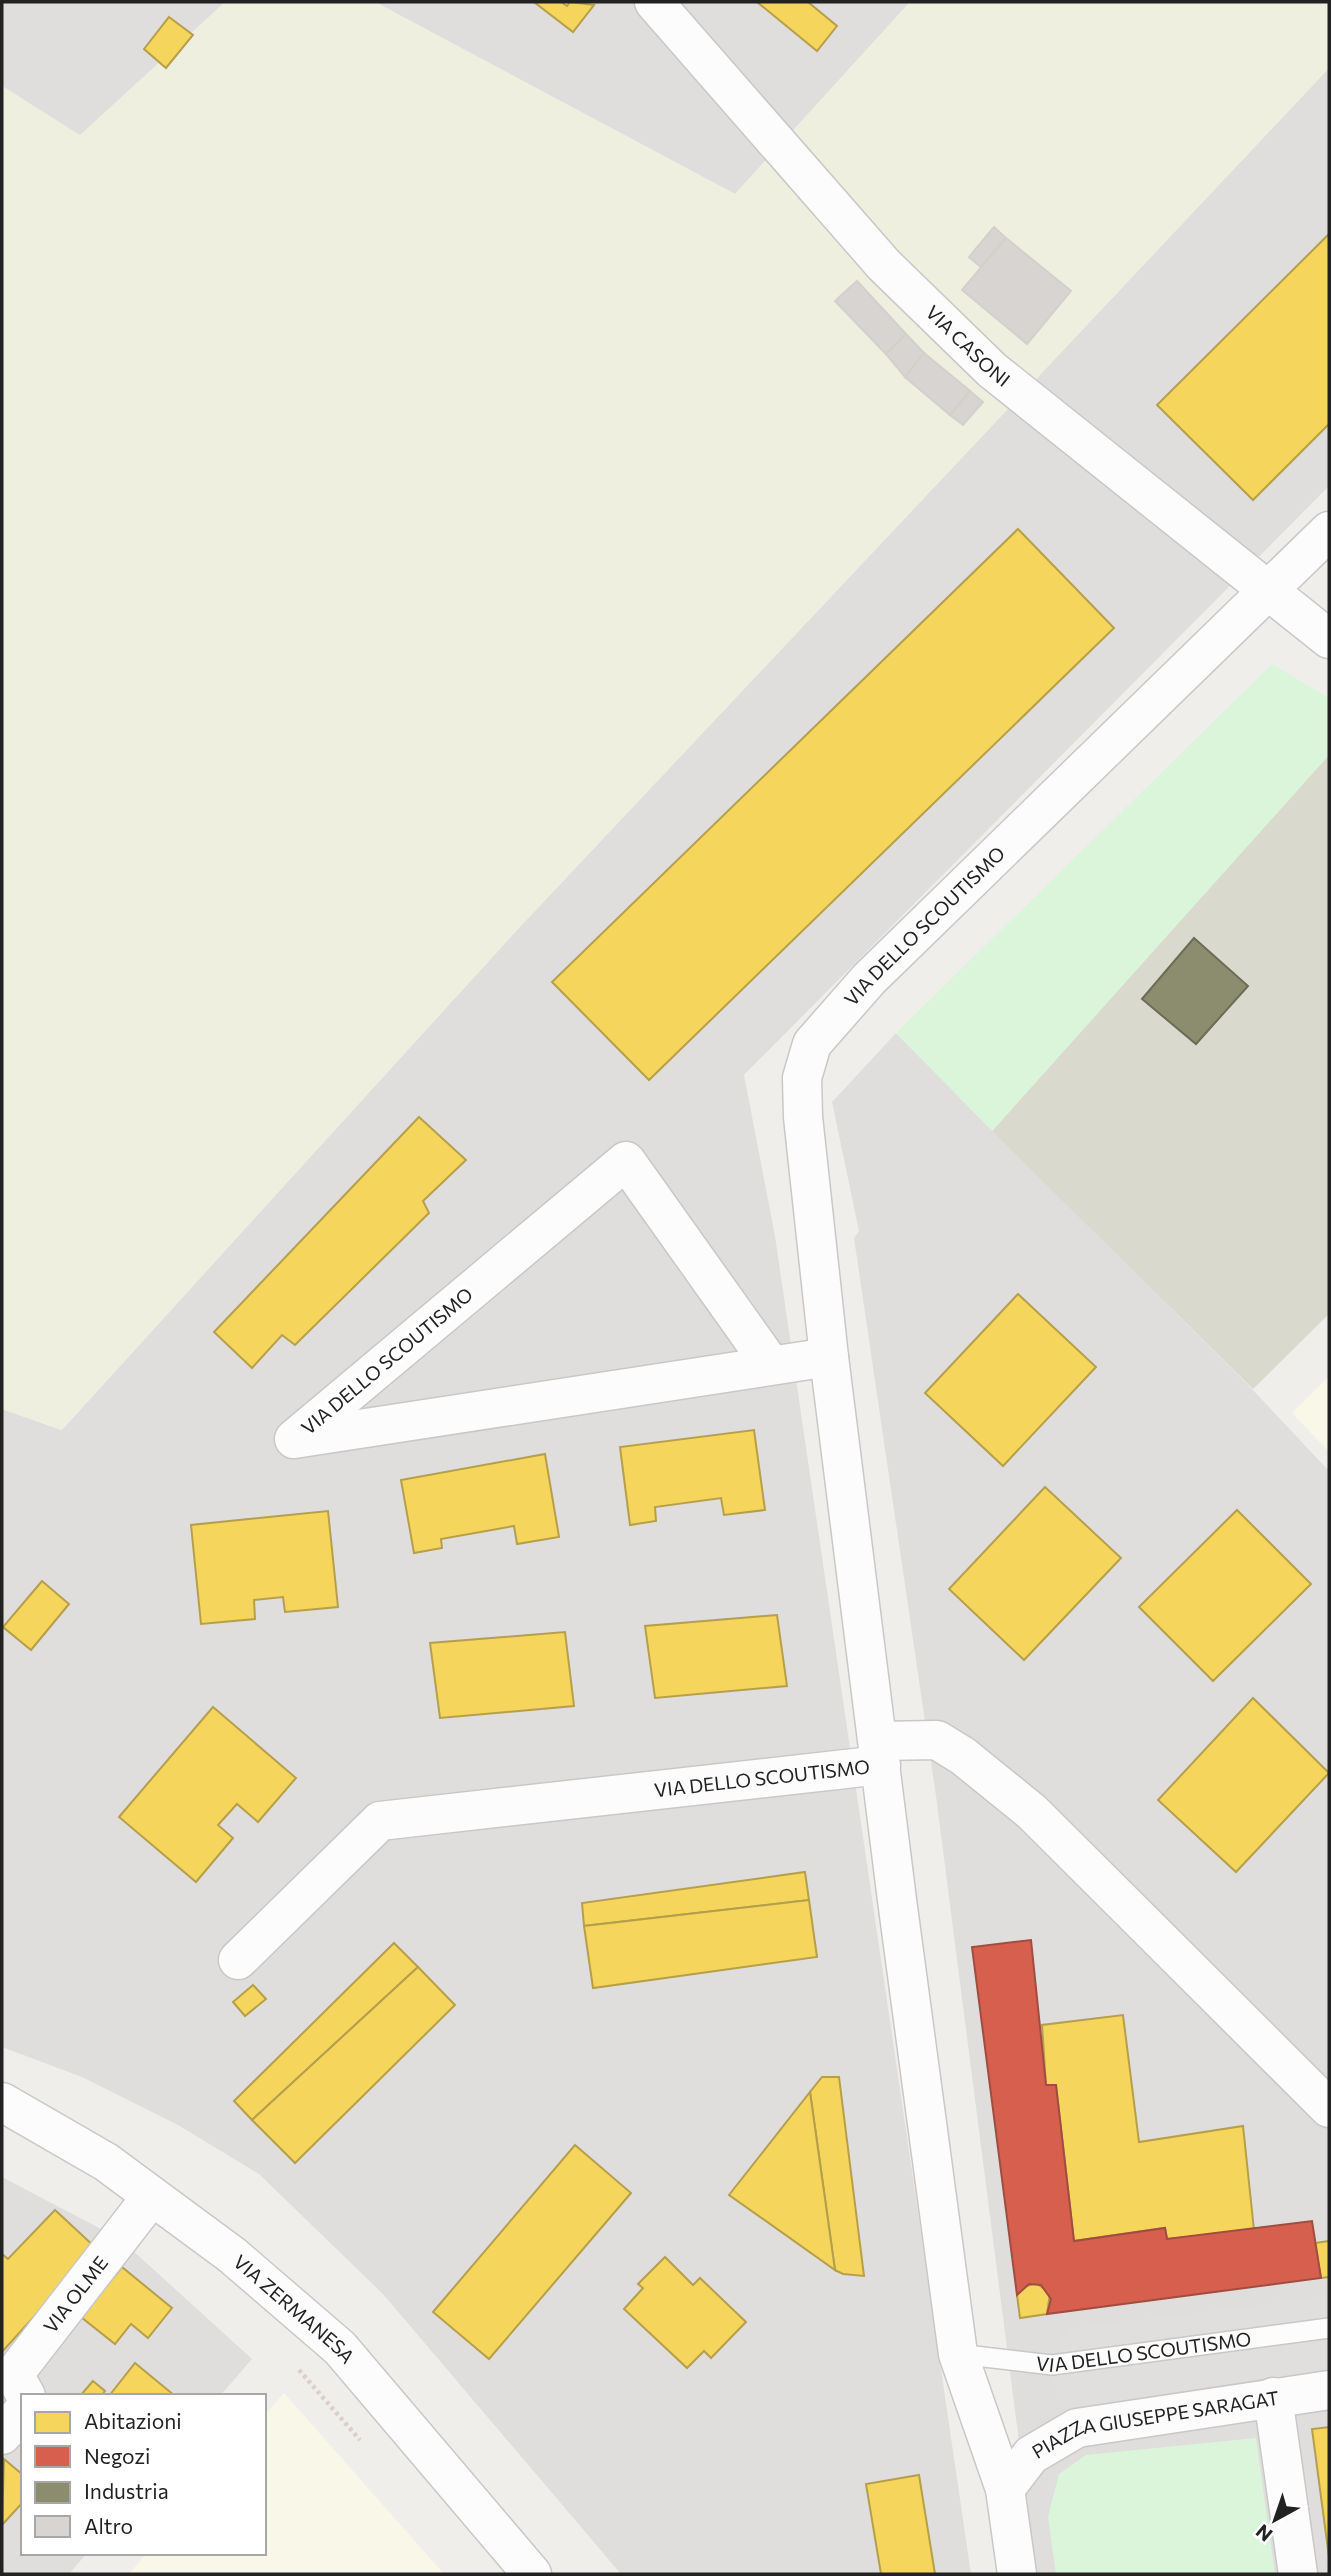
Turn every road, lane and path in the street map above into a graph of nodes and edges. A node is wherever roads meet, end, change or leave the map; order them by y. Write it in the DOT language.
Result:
graph roads {
  1 [pos="654,2"];
  2 [pos="1329,531"];
  3 [pos="1268,590"];
  4 [pos="1329,639"];
  5 [pos="829,1357"];
  6 [pos="771,1365"];
  7 [pos="880,1753"];
  8 [pos="239,1960"];
  9 [pos="2,2102"];
  10 [pos="1328,2105"];
  11 [pos="152,2196"];
  12 [pos="1329,2328"];
  13 [pos="958,2354"];
  14 [pos="298,2369"];
  15 [pos="1329,2390"];
  16 [pos="25,2394"];
  17 [pos="1273,2397"];
  18 [pos="21,2413"];
  19 [pos="2,2435"];
  20 [pos="362,2441"];
  21 [pos="1005,2489"];
  22 [pos="532,2574"];
  23 [pos="1017,2574"];
  24 [pos="1298,2574"];
  1 -- 3 [label="street, VIA CASONI"];
  2 -- 3 [label="street, VIA DELLO SCOUTISMO"];
  3 -- 4 [label="street, VIA CASONI"];
  3 -- 5 [label="street, VIA DELLO SCOUTISMO"];
  5 -- 6 [label="street, VIA DELLO SCOUTISMO"];
  5 -- 7 [label="street, VIA DELLO SCOUTISMO"];
  6 -- 6 [label="street, VIA DELLO SCOUTISMO"];
  7 -- 8 [label="street, VIA DELLO SCOUTISMO"];
  7 -- 10 [label="street, VIA DELLO SCOUTISMO"];
  7 -- 13 [label="street, VIA DELLO SCOUTISMO"];
  9 -- 11 [label="street, VIA ZERMANESA"];
  11 -- 16 [label="street, VIA OLME"];
  11 -- 22 [label="street, VIA ZERMANESA"];
  12 -- 13 [label="lane, VIA DELLO SCOUTISMO"];
  13 -- 21 [label="street, VIA DELLO SCOUTISMO"];
  14 -- 20 [label="path"];
  15 -- 17 [label="street"];
  17 -- 21 [label="street, PIAZZA GIUSEPPE SARAGAT"];
  17 -- 24 [label="street, PIAZZA GIUSEPPE SARAGAT"];
  18 -- 19 [label="street"];
  21 -- 23 [label="street, VIA DELLO SCOUTISMO"];
}
